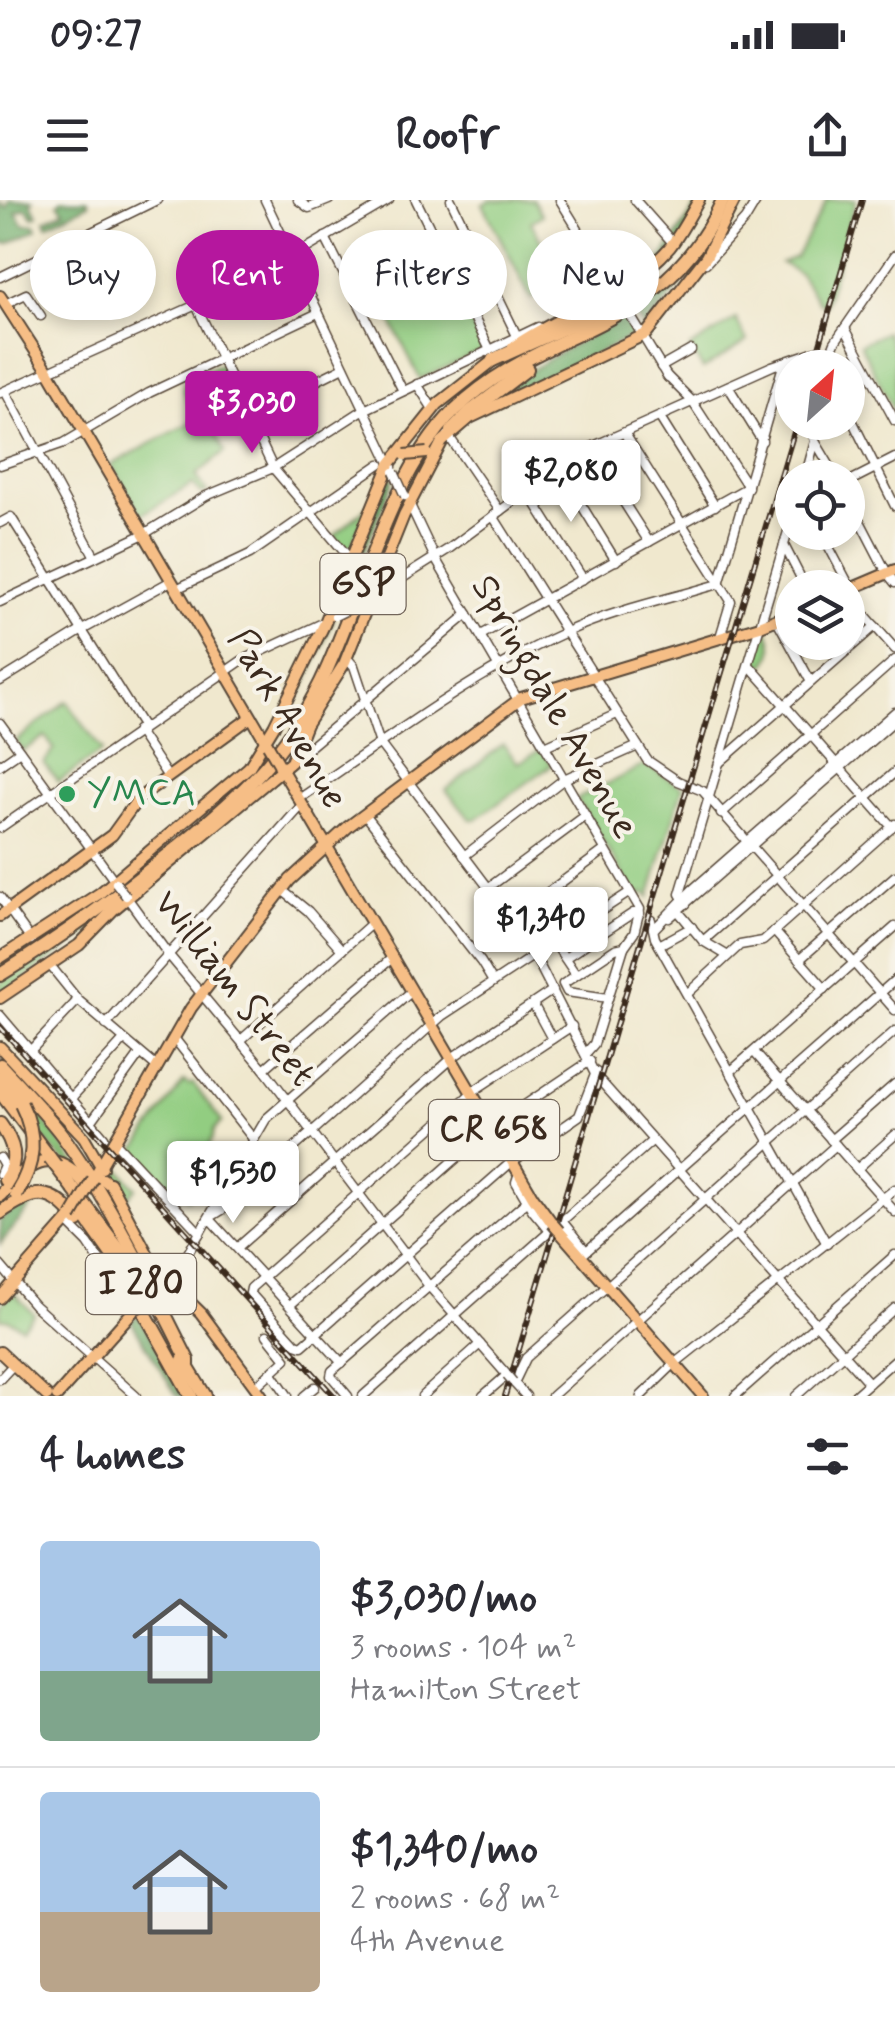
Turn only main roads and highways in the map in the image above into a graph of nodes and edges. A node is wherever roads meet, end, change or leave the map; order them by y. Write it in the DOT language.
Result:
graph roads {
  1 [pos="697,200"];
  2 [pos="715,200"];
  3 [pos="723,200"];
  4 [pos="735,200"];
  5 [pos="659,275"];
  6 [pos="3,300"];
  7 [pos="576,320"];
  8 [pos="589,320"];
  9 [pos="586,332"];
  10 [pos="491,355"];
  11 [pos="450,433"];
  12 [pos="405,450"];
  13 [pos="432,451"];
  14 [pos="892,575"];
  15 [pos="865,584"];
  16 [pos="775,621"];
  17 [pos="251,717"];
  18 [pos="266,743"];
  19 [pos="283,765"];
  20 [pos="327,846"];
  21 [pos="4,913"];
  22 [pos="0,958"];
  23 [pos="0,967"];
  24 [pos="0,975"];
  25 [pos="0,998"];
  26 [pos="0,1047"];
  27 [pos="0,1072"];
  28 [pos="6,1092"];
  29 [pos="0,1106"];
  30 [pos="0,1114"];
  31 [pos="0,1127"];
  32 [pos="48,1162"];
  33 [pos="100,1165"];
  34 [pos="92,1178"];
  35 [pos="1,1185"];
  36 [pos="111,1186"];
  37 [pos="0,1213"];
  38 [pos="112,1220"];
  39 [pos="170,1284"];
  40 [pos="0,1298"];
  41 [pos="1,1352"];
  42 [pos="169,1356"];
  43 [pos="188,1365"];
  44 [pos="258,1391"];
  45 [pos="48,1396"];
  46 [pos="57,1396"];
  47 [pos="191,1396"];
  48 [pos="205,1396"];
  49 [pos="705,1396"];
  1 -- 10 [label="main road"];
  2 -- 5 [label="highway, GSP"];
  3 -- 9 [label="highway, GSP"];
  4 -- 11 [label="main road"];
  6 -- 17 [label="main road, Park Avenue / CR 658"];
  7 -- 10 [label="highway"];
  8 -- 23 [label="highway, GSP"];
  9 -- 11 [label="highway"];
  9 -- 24 [label="highway, GSP"];
  10 -- 12 [label="main road"];
  11 -- 13 [label="main road"];
  12 -- 13 [label="main road, bridge"];
  12 -- 18 [label="main road"];
  13 -- 19 [label="main road"];
  14 -- 15 [label="main road"];
  16 -- 20 [label="main road"];
  17 -- 18 [label="main road, Park Avenue / CR 658"];
  17 -- 21 [label="main road"];
  18 -- 19 [label="main road, Park Avenue / CR 658, bridge"];
  18 -- 22 [label="main road"];
  19 -- 20 [label="main road, Park Avenue / CR 658"];
  19 -- 25 [label="main road"];
  20 -- 33 [label="main road"];
  20 -- 49 [label="main road, Park Avenue / CR 658"];
  26 -- 33 [label="main road"];
  27 -- 28 [label="highway"];
  27 -- 38 [label="highway"];
  28 -- 32 [label="highway, I 280"];
  28 -- 37 [label="highway, bridge"];
  29 -- 32 [label="highway, I 280"];
  30 -- 32 [label="highway"];
  31 -- 35 [label="highway"];
  32 -- 42 [label="highway, I 280"];
  32 -- 43 [label="highway, I 280"];
  33 -- 34 [label="main road"];
  33 -- 36 [label="main road"];
  34 -- 36 [label="main road"];
  34 -- 40 [label="main road, bridge"];
  35 -- 38 [label="highway"];
  36 -- 39 [label="main road"];
  37 -- 42 [label="highway"];
  38 -- 43 [label="highway"];
  39 -- 44 [label="main road"];
  39 -- 46 [label="main road, bridge"];
  41 -- 45 [label="main road"];
  42 -- 47 [label="highway, I 280"];
  43 -- 48 [label="highway, I 280"];
}
